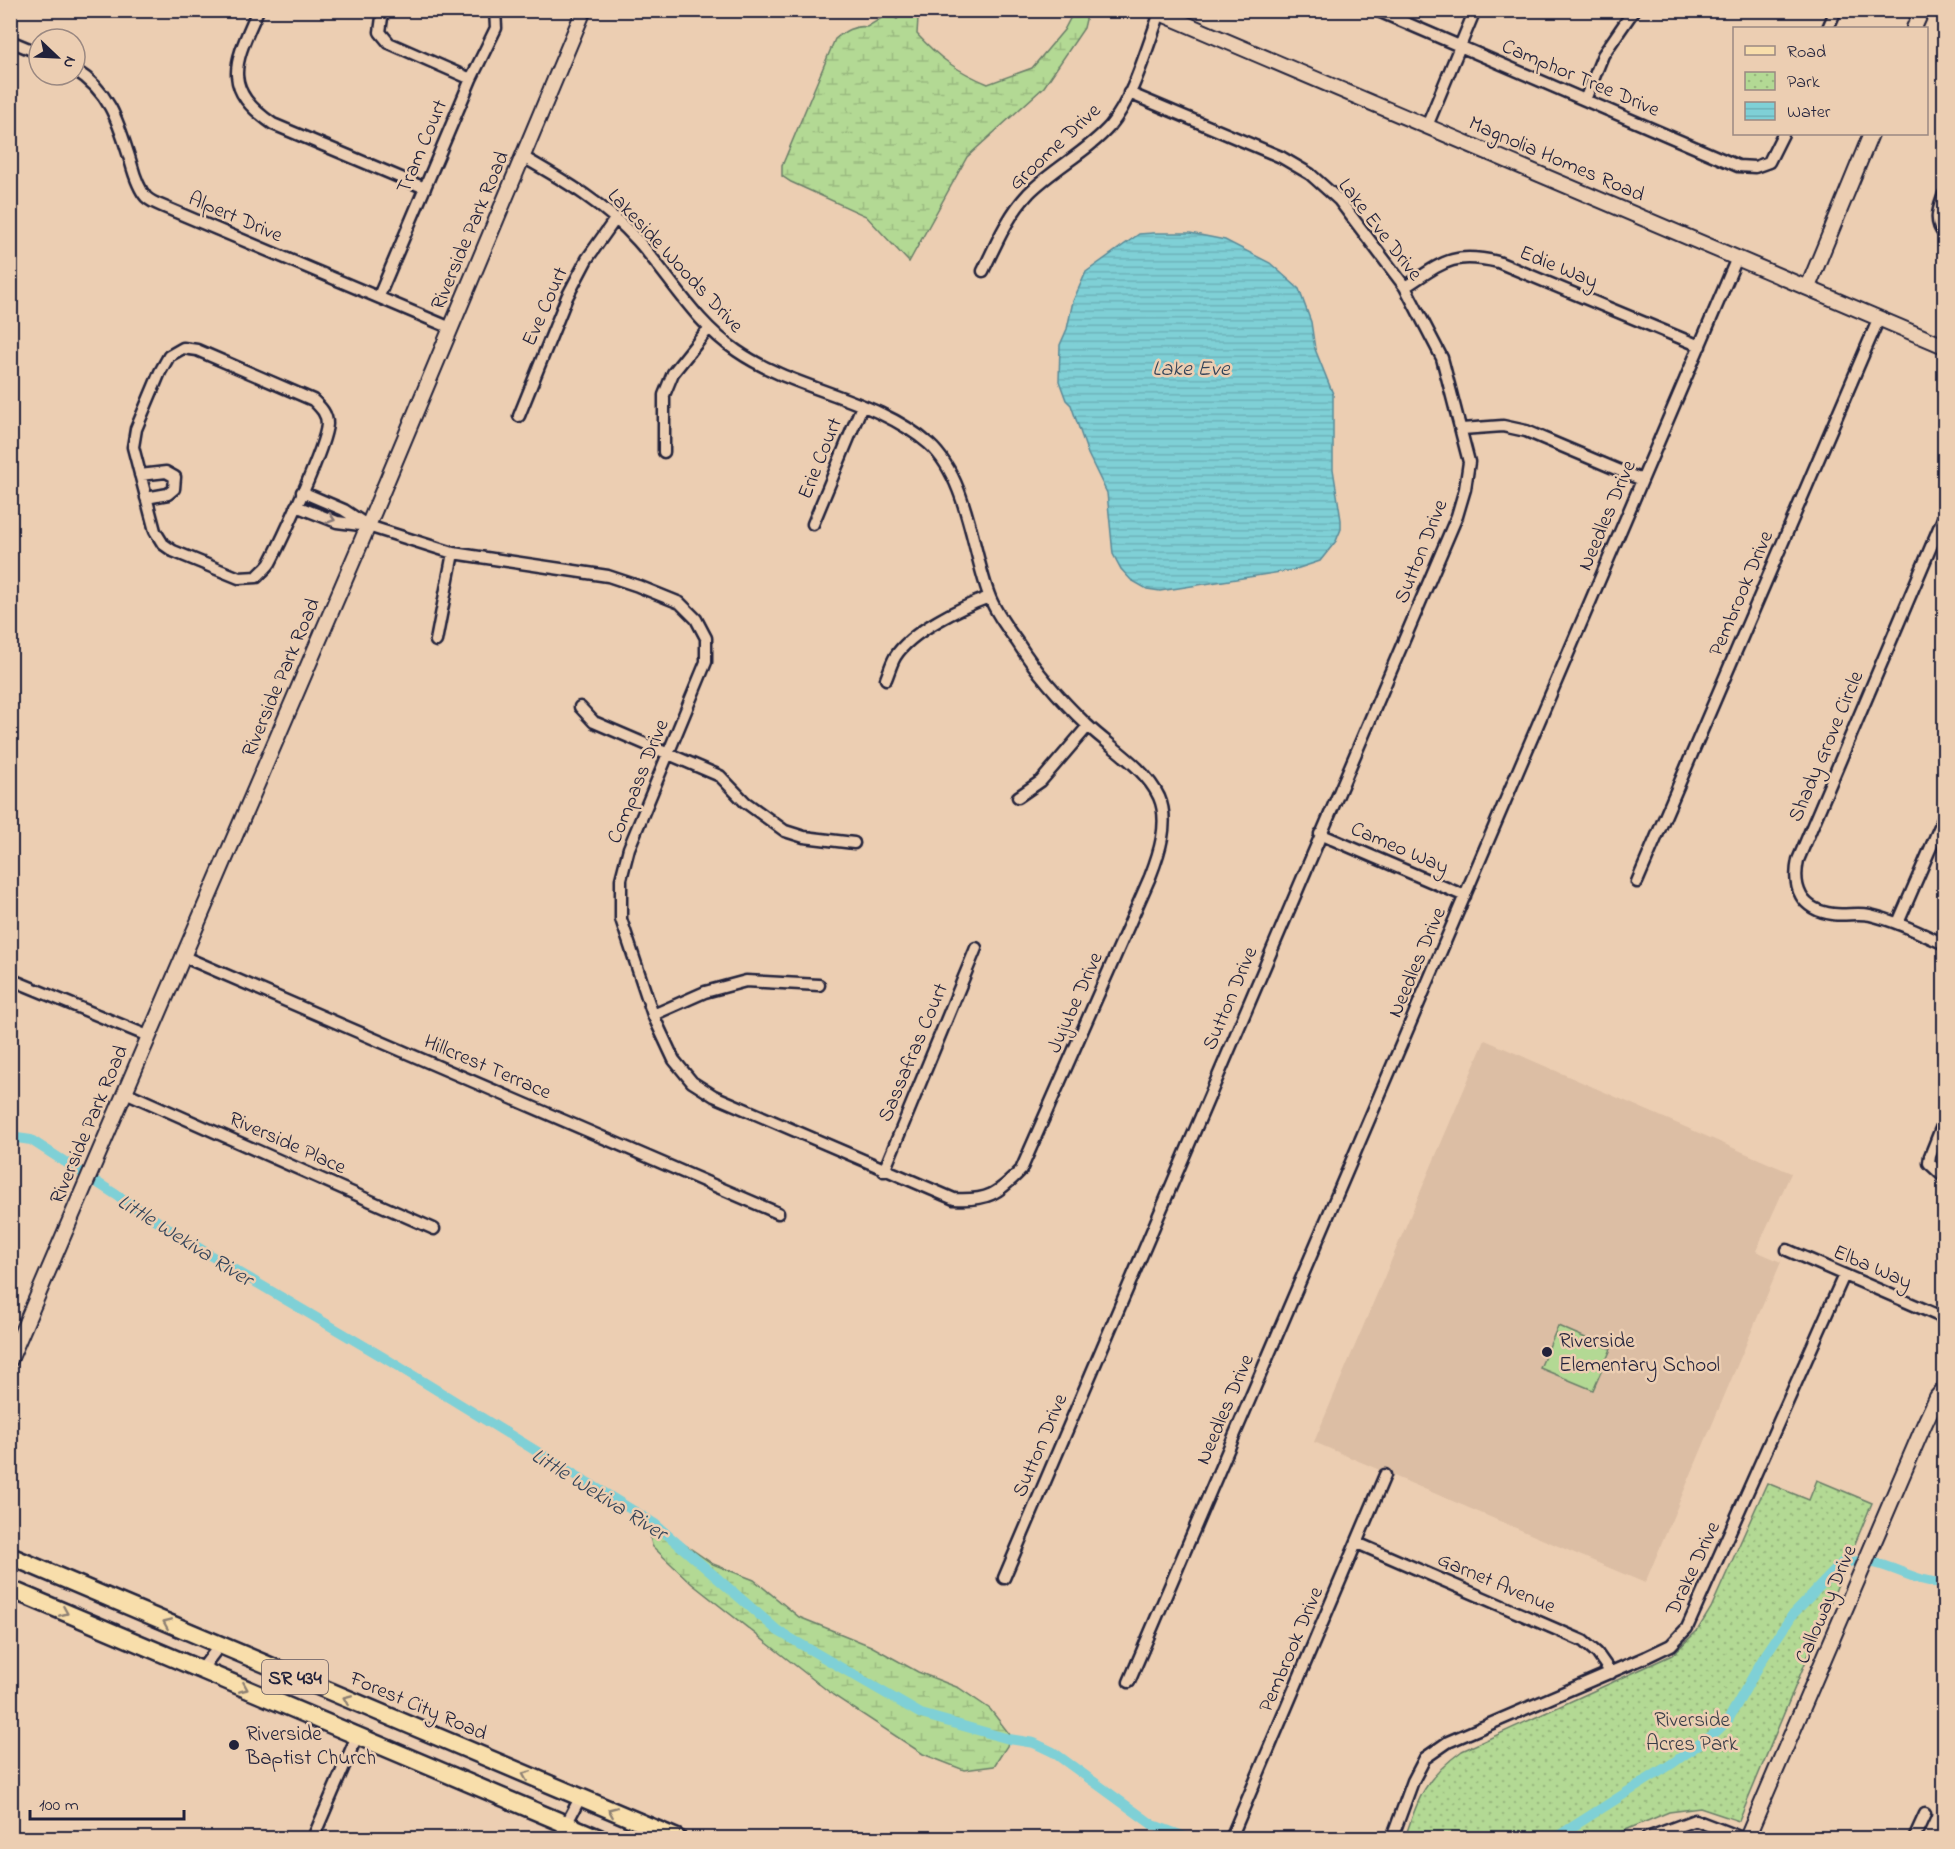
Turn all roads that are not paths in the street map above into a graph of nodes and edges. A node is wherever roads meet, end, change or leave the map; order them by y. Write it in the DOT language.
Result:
graph roads {
  1 [pos="258,10"];
  2 [pos="383,10"];
  3 [pos="495,10"];
  4 [pos="584,10"];
  5 [pos="1376,10"];
  6 [pos="1475,10"];
  7 [pos="1634,10"];
  8 [pos="1836,10"];
  9 [pos="1922,10"];
  10 [pos="1156,12"];
  11 [pos="1828,27"];
  12 [pos="1914,27"];
  13 [pos="10,41"];
  14 [pos="1460,45"];
  15 [pos="27,48"];
  16 [pos="87,79"];
  17 [pos="471,79"];
  18 [pos="1129,93"];
  19 [pos="1585,100"];
  20 [pos="1428,126"];
  21 [pos="1783,135"];
  22 [pos="1871,135"];
  23 [pos="523,157"];
  24 [pos="425,188"];
  25 [pos="1944,194"];
  26 [pos="616,218"];
  27 [pos="1944,234"];
  28 [pos="1737,258"];
  29 [pos="983,271"];
  30 [pos="1405,287"];
  31 [pos="1808,287"];
  32 [pos="378,296"];
  33 [pos="1879,318"];
  34 [pos="451,328"];
  35 [pos="709,328"];
  36 [pos="1700,346"];
  37 [pos="1944,346"];
  38 [pos="862,406"];
  39 [pos="519,416"];
  40 [pos="1462,429"];
  41 [pos="664,452"];
  42 [pos="140,475"];
  43 [pos="1642,480"];
  44 [pos="302,492"];
  45 [pos="146,498"];
  46 [pos="296,506"];
  47 [pos="1944,516"];
  48 [pos="813,524"];
  49 [pos="368,526"];
  50 [pos="453,554"];
  51 [pos="989,597"];
  52 [pos="436,641"];
  53 [pos="886,679"];
  54 [pos="580,707"];
  55 [pos="1088,726"];
  56 [pos="668,754"];
  57 [pos="1018,797"];
  58 [pos="1944,817"];
  59 [pos="1320,834"];
  60 [pos="854,843"];
  61 [pos="1637,882"];
  62 [pos="1465,896"];
  63 [pos="1898,923"];
  64 [pos="1944,944"];
  65 [pos="976,948"];
  66 [pos="182,956"];
  67 [pos="10,979"];
  68 [pos="819,985"];
  69 [pos="653,1015"];
  70 [pos="148,1036"];
  71 [pos="125,1092"];
  72 [pos="1944,1121"];
  73 [pos="1940,1145"];
  74 [pos="884,1171"];
  75 [pos="1944,1177"];
  76 [pos="778,1213"];
  77 [pos="434,1229"];
  78 [pos="1787,1250"];
  79 [pos="1844,1275"];
  80 [pos="1944,1318"];
  81 [pos="10,1360"];
  82 [pos="1944,1389"];
  83 [pos="1385,1475"];
  84 [pos="1357,1543"];
  85 [pos="10,1556"];
  86 [pos="1004,1578"];
  87 [pos="10,1589"];
  88 [pos="220,1645"];
  89 [pos="201,1670"];
  90 [pos="1611,1673"];
  91 [pos="1129,1682"];
  92 [pos="357,1736"];
  93 [pos="580,1798"];
  94 [pos="1925,1814"];
  95 [pos="562,1832"];
  96 [pos="313,1839"];
  97 [pos="598,1839"];
  98 [pos="677,1839"];
  99 [pos="1231,1839"];
  100 [pos="1392,1839"];
  101 [pos="1647,1839"];
  102 [pos="1744,1839"];
  103 [pos="1914,1839"];
  1 -- 24 [label="street"];
  2 -- 17 [label="street"];
  3 -- 17 [label="street, Tram Court"];
  4 -- 23 [label="street, Riverside Park Road"];
  5 -- 14 [label="street, Camphor Tree Drive"];
  6 -- 14 [label="street"];
  7 -- 19 [label="street"];
  8 -- 11 [label="street"];
  9 -- 12 [label="street"];
  10 -- 18 [label="street, Groome Drive"];
  10 -- 20 [label="street, Magnolia Homes Road"];
  13 -- 15 [label="street"];
  14 -- 19 [label="street, Camphor Tree Drive"];
  14 -- 20 [label="street"];
  16 -- 32 [label="street, Alpert Drive"];
  17 -- 24 [label="street, Tram Court"];
  18 -- 29 [label="street, Groome Drive"];
  18 -- 30 [label="street, Lake Eve Drive"];
  19 -- 21 [label="street, Camphor Tree Drive"];
  20 -- 28 [label="street, Magnolia Homes Road"];
  22 -- 31 [label="street"];
  23 -- 26 [label="street, Lakeside Woods Drive"];
  23 -- 34 [label="street, Riverside Park Road"];
  24 -- 32 [label="street, Tram Court"];
  25 -- 27 [label="street"];
  26 -- 35 [label="street, Lakeside Woods Drive"];
  26 -- 39 [label="street, Eve Court"];
  28 -- 31 [label="street, Magnolia Homes Road"];
  28 -- 36 [label="street, Needles Drive"];
  30 -- 36 [label="street, Edie Way"];
  30 -- 40 [label="street, Lake Eve Drive"];
  31 -- 33 [label="street, Magnolia Homes Road"];
  32 -- 34 [label="street, Alpert Drive"];
  33 -- 37 [label="street, Magnolia Homes Road"];
  33 -- 61 [label="street, Pembrook Drive"];
  34 -- 49 [label="street, Riverside Park Road"];
  35 -- 38 [label="street, Lakeside Woods Drive"];
  35 -- 41 [label="street"];
  36 -- 43 [label="street, Needles Drive"];
  38 -- 48 [label="street, Erie Court"];
  38 -- 51 [label="street, Lakeside Woods Drive"];
  40 -- 43 [label="street"];
  40 -- 59 [label="street, Sutton Drive"];
  42 -- 44 [label="street"];
  42 -- 45 [label="street"];
  42 -- 45 [label="street"];
  43 -- 62 [label="street, Needles Drive"];
  44 -- 46 [label="street"];
  44 -- 49 [label="street"];
  45 -- 46 [label="street"];
  46 -- 49 [label="street, one-way"];
  47 -- 63 [label="street, Shady Grove Circle"];
  49 -- 50 [label="street, Compass Drive"];
  49 -- 66 [label="street, Riverside Park Road"];
  50 -- 52 [label="street"];
  50 -- 56 [label="street, Compass Drive"];
  51 -- 53 [label="street"];
  51 -- 55 [label="street, Lakeside Woods Drive"];
  54 -- 56 [label="street"];
  55 -- 57 [label="street"];
  55 -- 74 [label="street, Jujube Drive"];
  56 -- 60 [label="street"];
  56 -- 69 [label="street, Compass Drive"];
  58 -- 63 [label="street"];
  59 -- 62 [label="street, Cameo Way"];
  59 -- 86 [label="street, Sutton Drive"];
  62 -- 91 [label="street, Needles Drive"];
  63 -- 64 [label="street, Shady Grove Circle"];
  65 -- 74 [label="street, Sassafras Court"];
  66 -- 70 [label="street, Riverside Park Road"];
  66 -- 76 [label="street, Hillcrest Terrace"];
  67 -- 70 [label="street"];
  68 -- 69 [label="street"];
  69 -- 74 [label="street, Compass Drive"];
  70 -- 71 [label="street, Riverside Park Road"];
  71 -- 77 [label="street, Riverside Place"];
  71 -- 81 [label="street, Riverside Park Road"];
  72 -- 73 [label="street"];
  73 -- 75 [label="street"];
  78 -- 79 [label="street, Elba Way"];
  79 -- 80 [label="street, Elba Way"];
  79 -- 90 [label="street, Drake Drive"];
  82 -- 102 [label="street, Calloway Drive"];
  83 -- 84 [label="street, Pembrook Drive"];
  84 -- 90 [label="street, Garnet Avenue"];
  84 -- 99 [label="street, Pembrook Drive"];
  88 -- 85 [label="main road, Forest City Road / SR 434, one-way"];
  87 -- 89 [label="main road, SR 434, one-way"];
  88 -- 89 [label="street"];
  93 -- 88 [label="main road, Forest City Road / SR 434, one-way"];
  89 -- 92 [label="main road, SR 434, one-way"];
  90 -- 100 [label="street, Drake Drive"];
  92 -- 95 [label="main road, SR 434"];
  92 -- 96 [label="street"];
  93 -- 95 [label="street"];
  98 -- 93 [label="main road, Forest City Road / SR 434, one-way"];
  94 -- 103 [label="street"];
  95 -- 97 [label="main road, SR 434"];
  101 -- 102 [label="street"];
}
